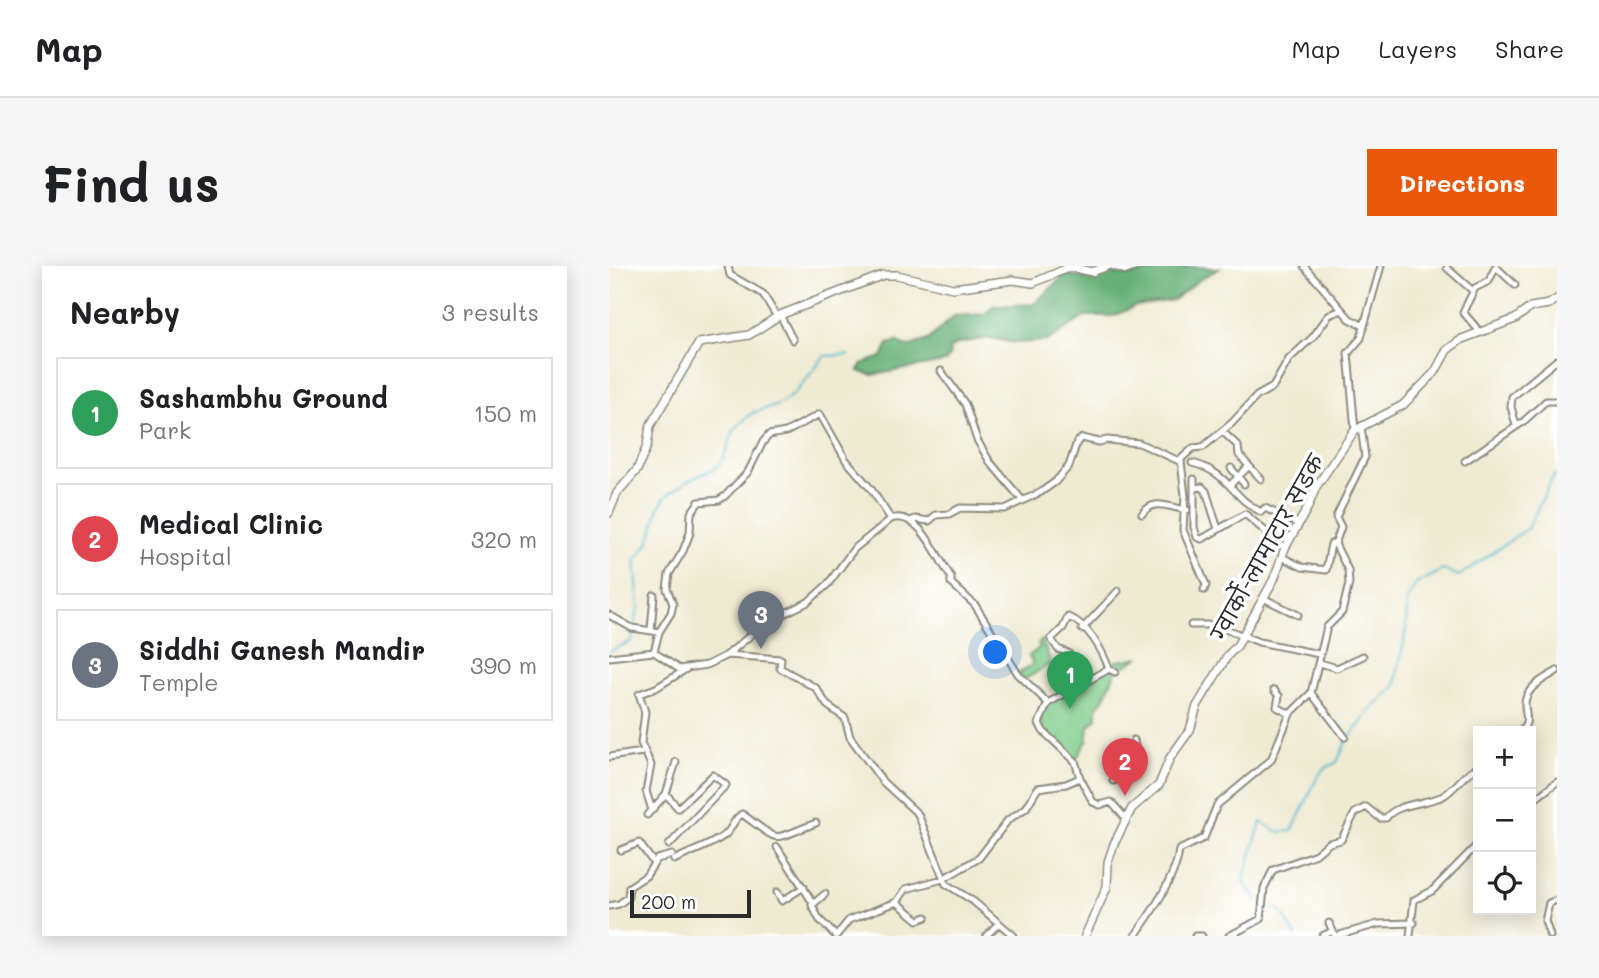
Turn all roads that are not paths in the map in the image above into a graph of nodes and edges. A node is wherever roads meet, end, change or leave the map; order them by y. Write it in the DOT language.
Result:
graph roads {
  1 [pos="729,266"];
  2 [pos="1108,266"];
  3 [pos="1114,266"];
  4 [pos="1136,266"];
  5 [pos="1304,266"];
  6 [pos="1381,266"];
  7 [pos="1496,266"];
  8 [pos="1070,267"];
  9 [pos="1447,268"];
  10 [pos="1515,285"];
  11 [pos="1473,291"];
  12 [pos="1557,299"];
  13 [pos="1342,310"];
  14 [pos="779,316"];
  15 [pos="1364,326"];
  16 [pos="1480,332"];
  17 [pos="793,340"];
  18 [pos="1557,360"];
  19 [pos="941,371"];
  20 [pos="1557,401"];
  21 [pos="1516,425"];
  22 [pos="1358,428"];
  23 [pos="1222,431"];
  24 [pos="1181,461"];
  25 [pos="1465,461"];
  26 [pos="1192,463"];
  27 [pos="1249,466"];
  28 [pos="1231,468"];
  29 [pos="1237,476"];
  30 [pos="1194,479"];
  31 [pos="1261,479"];
  32 [pos="1244,484"];
  33 [pos="1230,485"];
  34 [pos="1194,488"];
  35 [pos="1023,501"];
  36 [pos="1184,510"];
  37 [pos="1194,510"];
  38 [pos="609,513"];
  39 [pos="1142,514"];
  40 [pos="891,519"];
  41 [pos="911,521"];
  42 [pos="1299,524"];
  43 [pos="1218,528"];
  44 [pos="1335,542"];
  45 [pos="1285,548"];
  46 [pos="1282,557"];
  47 [pos="1204,590"];
  48 [pos="1118,591"];
  49 [pos="654,595"];
  50 [pos="1263,598"];
  51 [pos="609,615"];
  52 [pos="1298,615"];
  53 [pos="1191,625"];
  54 [pos="1082,629"];
  55 [pos="655,631"];
  56 [pos="1243,634"];
  57 [pos="654,652"];
  58 [pos="727,654"];
  59 [pos="1319,654"];
  60 [pos="1363,656"];
  61 [pos="609,657"];
  62 [pos="1320,663"];
  63 [pos="688,668"];
  64 [pos="1557,671"];
  65 [pos="1085,683"];
  66 [pos="1274,690"];
  67 [pos="1311,693"];
  68 [pos="1048,703"];
  69 [pos="1290,714"];
  70 [pos="1524,726"];
  71 [pos="1345,737"];
  72 [pos="1134,740"];
  73 [pos="643,752"];
  74 [pos="609,757"];
  75 [pos="676,762"];
  76 [pos="1473,769"];
  77 [pos="1080,778"];
  78 [pos="1113,781"];
  79 [pos="1557,782"];
  80 [pos="666,794"];
  81 [pos="1536,798"];
  82 [pos="652,810"];
  83 [pos="647,815"];
  84 [pos="1126,819"];
  85 [pos="816,823"];
  86 [pos="669,845"];
  87 [pos="777,847"];
  88 [pos="1473,849"];
  89 [pos="621,850"];
  90 [pos="653,862"];
  91 [pos="943,879"];
  92 [pos="804,887"];
  93 [pos="777,892"];
  94 [pos="825,894"];
  95 [pos="1557,900"];
  96 [pos="897,902"];
  97 [pos="813,903"];
  98 [pos="609,906"];
  99 [pos="926,917"];
  100 [pos="999,923"];
  101 [pos="1329,923"];
  102 [pos="1414,923"];
  103 [pos="1335,934"];
  104 [pos="1349,934"];
  105 [pos="836,936"];
  106 [pos="986,936"];
  107 [pos="1014,936"];
  108 [pos="1085,936"];
  109 [pos="1135,936"];
  110 [pos="1195,936"];
  111 [pos="1202,936"];
  112 [pos="1229,936"];
  113 [pos="1322,936"];
  114 [pos="1410,936"];
  115 [pos="1550,936"];
  1 -- 14 [label="street"];
  2 -- 8 [label="main road"];
  3 -- 4 [label="main road"];
  5 -- 13 [label="street"];
  6 -- 15 [label="street"];
  7 -- 10 [label="street"];
  7 -- 11 [label="street"];
  8 -- 14 [label="main road"];
  9 -- 11 [label="street"];
  11 -- 16 [label="street"];
  12 -- 16 [label="main road, ग्वार्को-लामाटार सडक"];
  13 -- 15 [label="street"];
  13 -- 23 [label="street"];
  14 -- 17 [label="street"];
  14 -- 38 [label="main road"];
  15 -- 22 [label="street"];
  16 -- 22 [label="main road, ग्वार्को-लामाटार सडक"];
  18 -- 21 [label="street"];
  19 -- 35 [label="street"];
  20 -- 21 [label="street"];
  21 -- 25 [label="street"];
  22 -- 42 [label="main road, ग्वार्को-लामाटार सडक"];
  22 -- 44 [label="street"];
  23 -- 24 [label="street"];
  23 -- 27 [label="street"];
  24 -- 35 [label="street"];
  24 -- 36 [label="street"];
  26 -- 33 [label="street"];
  27 -- 29 [label="street"];
  27 -- 31 [label="street"];
  28 -- 29 [label="street"];
  29 -- 32 [label="street"];
  29 -- 33 [label="street"];
  30 -- 34 [label="street"];
  33 -- 42 [label="street"];
  34 -- 37 [label="street"];
  34 -- 43 [label="street"];
  35 -- 41 [label="street"];
  36 -- 37 [label="street"];
  36 -- 39 [label="street"];
  36 -- 47 [label="street"];
  37 -- 43 [label="street"];
  40 -- 41 [label="street"];
  40 -- 55 [label="street"];
  40 -- 58 [label="street"];
  41 -- 68 [label="street"];
  42 -- 45 [label="main road, ग्वार्को-लामाटार सडक"];
  43 -- 45 [label="street"];
  44 -- 46 [label="street"];
  44 -- 59 [label="street"];
  45 -- 46 [label="main road, ग्वार्को-लामाटार सडक"];
  46 -- 50 [label="main road, ग्वार्को-लामाटार सडक"];
  48 -- 54 [label="street"];
  49 -- 55 [label="street"];
  50 -- 52 [label="street"];
  50 -- 56 [label="main road, ग्वार्को-लामाटार सडक"];
  51 -- 55 [label="street"];
  53 -- 56 [label="street"];
  54 -- 65 [label="street"];
  54 -- 65 [label="street"];
  55 -- 57 [label="street"];
  56 -- 59 [label="street"];
  56 -- 84 [label="main road, ग्वार्को-लामाटार सडक"];
  57 -- 61 [label="street"];
  57 -- 63 [label="street"];
  58 -- 63 [label="street"];
  58 -- 91 [label="street"];
  59 -- 62 [label="street"];
  60 -- 62 [label="street"];
  62 -- 67 [label="street"];
  63 -- 73 [label="street"];
  64 -- 70 [label="street"];
  65 -- 68 [label="street"];
  66 -- 69 [label="street"];
  67 -- 69 [label="street"];
  67 -- 71 [label="street"];
  68 -- 77 [label="street"];
  69 -- 109 [label="street"];
  72 -- 78 [label="street"];
  73 -- 74 [label="street"];
  73 -- 82 [label="street"];
  75 -- 80 [label="street"];
  76 -- 112 [label="street"];
  77 -- 84 [label="street"];
  77 -- 91 [label="street"];
  79 -- 81 [label="street"];
  80 -- 82 [label="street"];
  80 -- 86 [label="street"];
  82 -- 83 [label="street"];
  84 -- 108 [label="main road, ग्वार्को-लामाटार सडक"];
  85 -- 90 [label="street"];
  87 -- 92 [label="street"];
  88 -- 102 [label="street"];
  89 -- 90 [label="street"];
  90 -- 98 [label="street"];
  91 -- 96 [label="street"];
  91 -- 100 [label="street"];
  92 -- 93 [label="street"];
  92 -- 97 [label="street"];
  94 -- 97 [label="street"];
  95 -- 115 [label="street"];
  96 -- 99 [label="street"];
  96 -- 105 [label="street"];
  97 -- 105 [label="street"];
  100 -- 106 [label="street"];
  100 -- 107 [label="street"];
  101 -- 103 [label="street"];
  102 -- 104 [label="street"];
  102 -- 114 [label="street"];
  103 -- 104 [label="street"];
  103 -- 113 [label="street"];
  110 -- 111 [label="street"];
}
